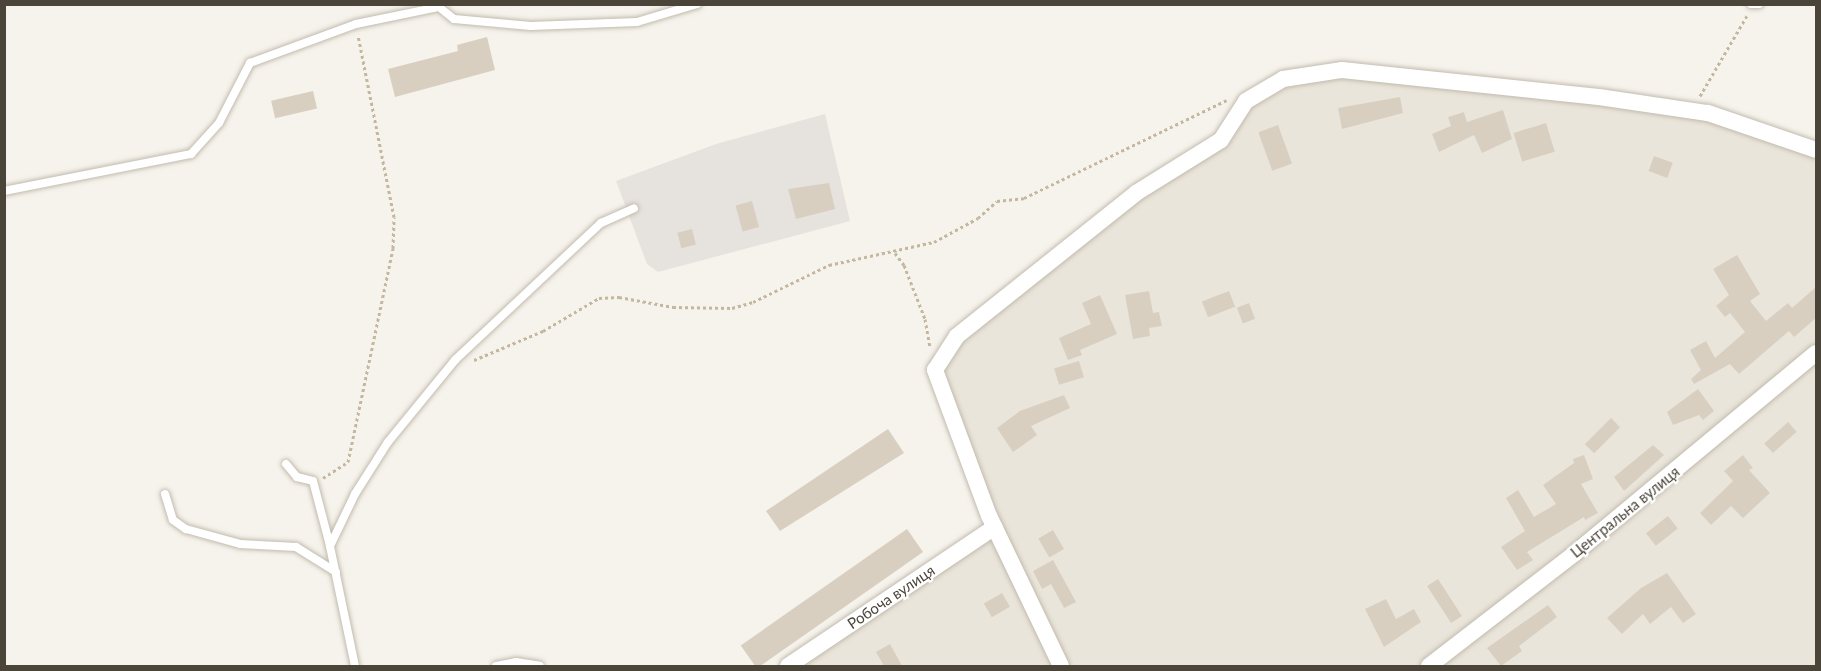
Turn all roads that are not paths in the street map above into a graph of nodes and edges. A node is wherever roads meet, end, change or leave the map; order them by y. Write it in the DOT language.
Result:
graph roads {
  1 [pos="697,4"];
  2 [pos="1816,150"];
  3 [pos="4,191"];
  4 [pos="634,208"];
  5 [pos="1816,353"];
  6 [pos="286,464"];
  7 [pos="165,494"];
  8 [pos="995,527"];
  9 [pos="330,546"];
  10 [pos="336,573"];
  11 [pos="355,666"];
  12 [pos="496,666"];
  13 [pos="540,666"];
  14 [pos="788,666"];
  15 [pos="1061,666"];
  16 [pos="1429,666"];
  1 -- 3 [label="lane"];
  2 -- 8 [label="street"];
  4 -- 9 [label="lane"];
  5 -- 16 [label="street, Центральна вулиця"];
  6 -- 9 [label="lane"];
  7 -- 10 [label="lane"];
  8 -- 14 [label="street, Робоча вулиця"];
  8 -- 15 [label="street"];
  9 -- 10 [label="lane"];
  10 -- 11 [label="lane"];
  12 -- 13 [label="lane"];
}
